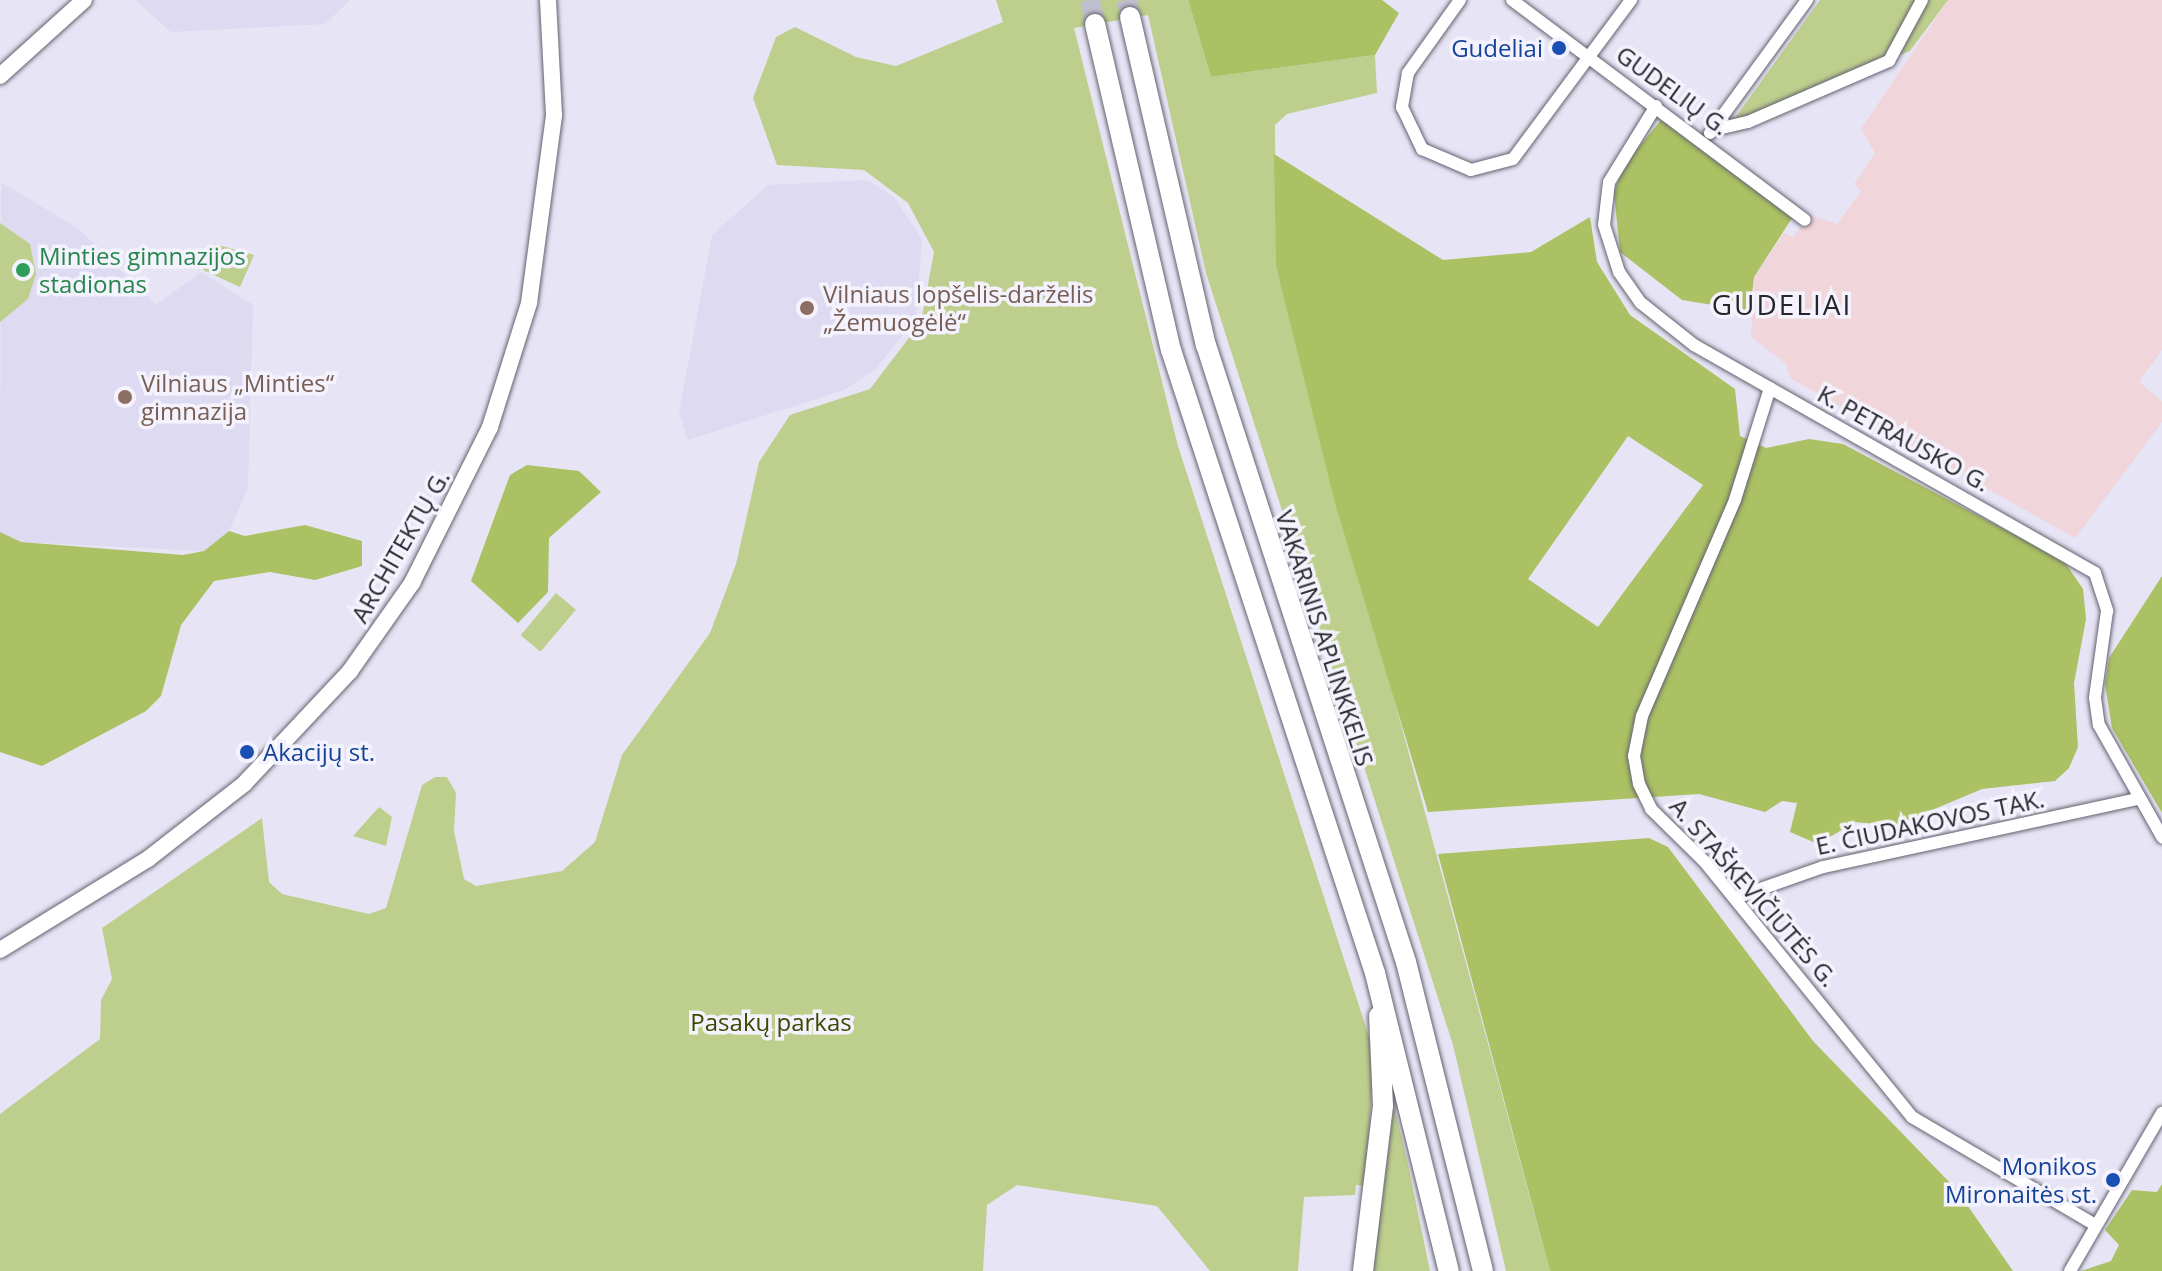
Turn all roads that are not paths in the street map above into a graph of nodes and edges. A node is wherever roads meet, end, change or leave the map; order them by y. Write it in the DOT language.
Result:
graph roads {
  1 [pos="84,0"];
  2 [pos="548,0"];
  3 [pos="1460,0"];
  4 [pos="1512,0"];
  5 [pos="1631,0"];
  6 [pos="1807,0"];
  7 [pos="1922,0"];
  8 [pos="1130,17"];
  9 [pos="1095,24"];
  10 [pos="1588,56"];
  11 [pos="0,76"];
  12 [pos="1656,106"];
  13 [pos="1709,135"];
  14 [pos="1805,220"];
  15 [pos="1770,388"];
  16 [pos="2138,799"];
  17 [pos="2162,837"];
  18 [pos="1735,898"];
  19 [pos="0,950"];
  20 [pos="1375,973"];
  21 [pos="2162,1113"];
  22 [pos="2095,1225"];
  23 [pos="1483,1265"];
  24 [pos="1363,1271"];
  25 [pos="1449,1271"];
  26 [pos="2070,1271"];
  1 -- 11 [label="street"];
  2 -- 19 [label="street, ARCHITEKTŲ G."];
  3 -- 10 [label="street"];
  4 -- 10 [label="street, GUDELIŲ G."];
  5 -- 10 [label="street"];
  6 -- 13 [label="street"];
  7 -- 13 [label="street"];
  8 -- 23 [label="highway, VAKARINIS APLINKKELIS"];
  9 -- 20 [label="highway"];
  10 -- 12 [label="street, GUDELIŲ G."];
  12 -- 13 [label="street, GUDELIŲ G."];
  12 -- 15 [label="street, K. PETRAUSKO G."];
  13 -- 14 [label="street, GUDELIŲ G."];
  15 -- 16 [label="street, K. PETRAUSKO G."];
  15 -- 18 [label="street, A. STAŠKEVIČIŪTĖS G."];
  16 -- 17 [label="street, K. PETRAUSKO G."];
  16 -- 18 [label="street, E. ČIUDAKOVOS TAK."];
  18 -- 22 [label="street, A. STAŠKEVIČIŪTĖS G."];
  20 -- 24 [label="highway"];
  20 -- 25 [label="highway"];
  21 -- 22 [label="street"];
  22 -- 26 [label="street"];
}
